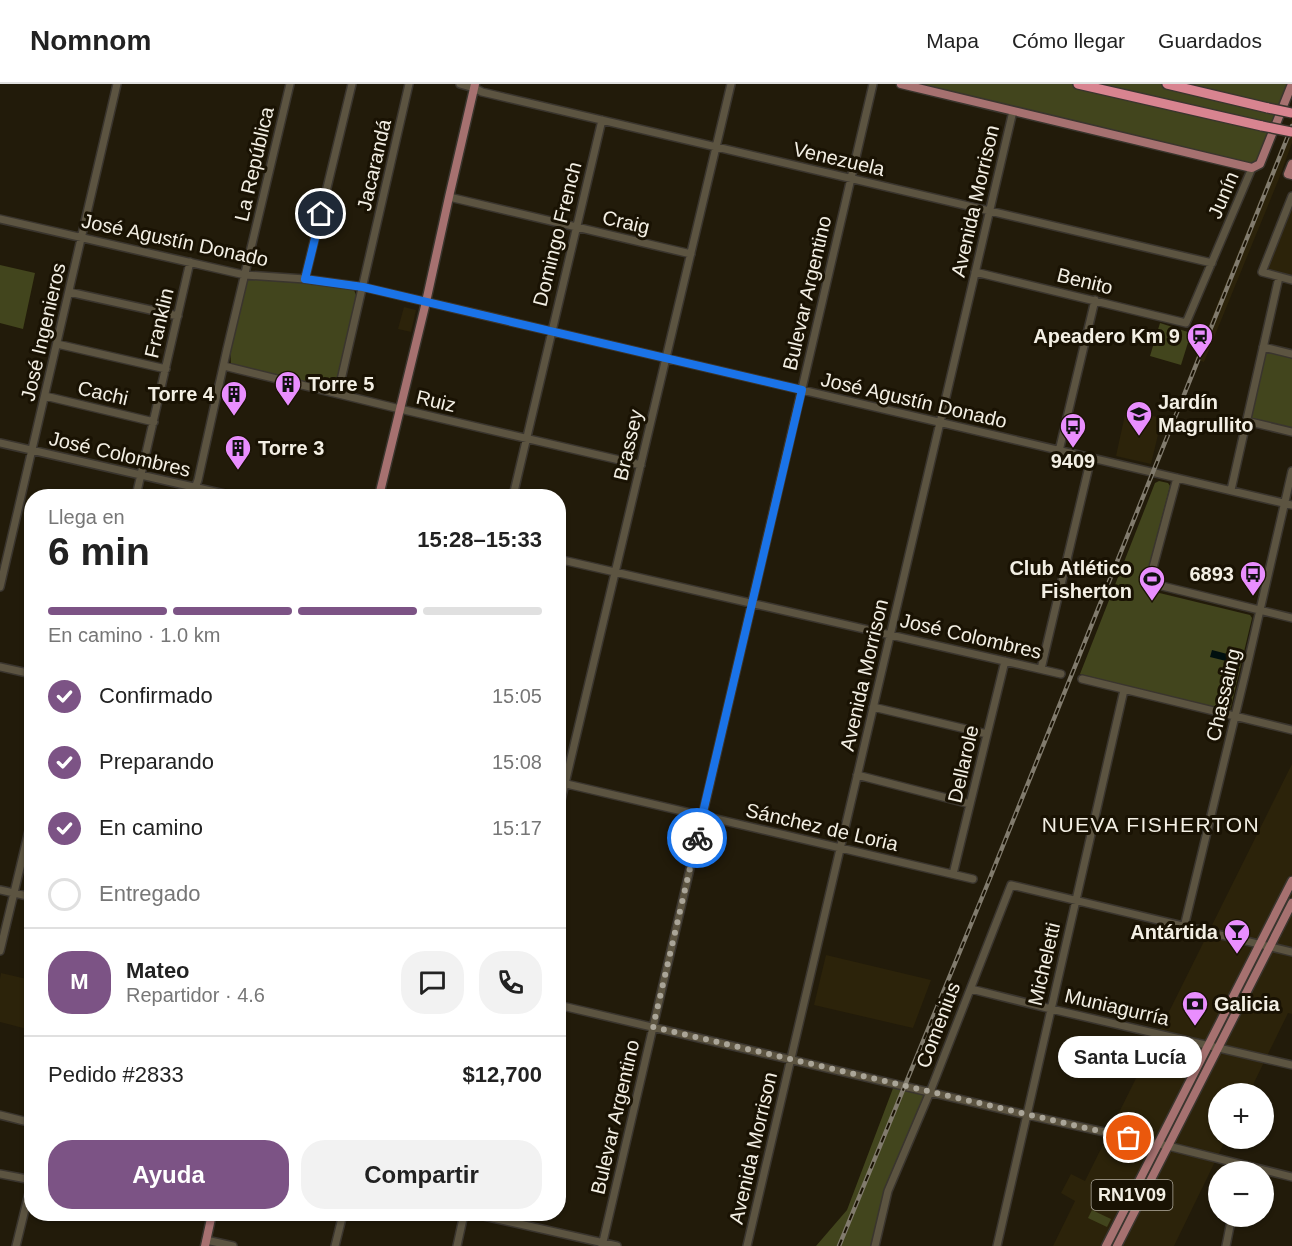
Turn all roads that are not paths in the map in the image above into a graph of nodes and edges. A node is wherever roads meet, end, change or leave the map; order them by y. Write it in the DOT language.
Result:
graph roads {
  1 [pos="117,84"];
  2 [pos="290,84"];
  3 [pos="352,84"];
  4 [pos="409,84"];
  5 [pos="460,84"];
  6 [pos="731,84"];
  7 [pos="873,84"];
  8 [pos="901,84"];
  9 [pos="1078,84"];
  10 [pos="1167,84"];
  11 [pos="1292,84"];
  12 [pos="475,86"];
  13 [pos="1013,111"];
  14 [pos="1292,113"];
  15 [pos="602,120"];
  16 [pos="1292,132"];
  17 [pos="716,146"];
  18 [pos="1292,164"];
  19 [pos="1252,168"];
  20 [pos="1290,175"];
  21 [pos="851,178"];
  22 [pos="1292,196"];
  23 [pos="449,197"];
  24 [pos="989,212"];
  25 [pos="0,219"];
  26 [pos="577,227"];
  27 [pos="81,237"];
  28 [pos="691,254"];
  29 [pos="190,262"];
  30 [pos="1212,263"];
  31 [pos="975,272"];
  32 [pos="245,275"];
  33 [pos="1279,277"];
  34 [pos="305,279"];
  35 [pos="1292,280"];
  36 [pos="363,287"];
  37 [pos="69,292"];
  38 [pos="1095,300"];
  39 [pos="426,302"];
  40 [pos="178,316"];
  41 [pos="1186,323"];
  42 [pos="551,331"];
  43 [pos="57,344"];
  44 [pos="1263,347"];
  45 [pos="1292,354"];
  46 [pos="666,358"];
  47 [pos="224,366"];
  48 [pos="166,369"];
  49 [pos="802,390"];
  50 [pos="338,393"];
  51 [pos="45,396"];
  52 [pos="400,409"];
  53 [pos="1246,421"];
  54 [pos="154,422"];
  55 [pos="940,423"];
  56 [pos="1292,432"];
  57 [pos="526,439"];
  58 [pos="0,443"];
  59 [pos="32,450"];
  60 [pos="1059,451"];
  61 [pos="1090,458"];
  62 [pos="641,465"];
  63 [pos="1292,471"];
  64 [pos="141,475"];
  65 [pos="1177,478"];
  66 [pos="194,488"];
  67 [pos="138,489"];
  68 [pos="199,489"];
  69 [pos="381,489"];
  70 [pos="515,489"];
  71 [pos="1231,490"];
  72 [pos="1289,504"];
  73 [pos="566,561"];
  74 [pos="615,572"];
  75 [pos="0,587"];
  76 [pos="752,603"];
  77 [pos="1260,610"];
  78 [pos="1292,618"];
  79 [pos="890,635"];
  80 [pos="1005,661"];
  81 [pos="0,667"];
  82 [pos="1041,669"];
  83 [pos="24,672"];
  84 [pos="1061,674"];
  85 [pos="1082,679"];
  86 [pos="1124,690"];
  87 [pos="873,707"];
  88 [pos="1235,717"];
  89 [pos="1292,730"];
  90 [pos="987,734"];
  91 [pos="566,763"];
  92 [pos="857,775"];
  93 [pos="566,784"];
  94 [pos="970,804"];
  95 [pos="702,816"];
  96 [pos="840,849"];
  97 [pos="24,851"];
  98 [pos="952,874"];
  99 [pos="973,879"];
  100 [pos="1292,881"];
  101 [pos="0,890"];
  102 [pos="14,893"];
  103 [pos="24,895"];
  104 [pos="1076,900"];
  105 [pos="1292,903"];
  106 [pos="1184,927"];
  107 [pos="1260,945"];
  108 [pos="1269,947"];
  109 [pos="0,951"];
  110 [pos="1292,952"];
  111 [pos="971,988"];
  112 [pos="566,1007"];
  113 [pos="1051,1009"];
  114 [pos="653,1027"];
  115 [pos="1208,1045"];
  116 [pos="1218,1048"];
  117 [pos="791,1059"];
  118 [pos="1292,1065"];
  119 [pos="930,1092"];
  120 [pos="0,1115"];
  121 [pos="1027,1115"];
  122 [pos="24,1121"];
  123 [pos="1158,1144"];
  124 [pos="1168,1146"];
  125 [pos="1216,1161"];
  126 [pos="0,1174"];
  127 [pos="1274,1174"];
  128 [pos="1292,1177"];
  129 [pos="24,1178"];
  130 [pos="24,1213"];
  131 [pos="211,1221"];
  132 [pos="341,1221"];
  133 [pos="462,1221"];
  134 [pos="505,1221"];
  135 [pos="1230,1227"];
  136 [pos="206,1243"];
  137 [pos="602,1244"];
  138 [pos="16,1246"];
  139 [pos="233,1246"];
  140 [pos="335,1246"];
  141 [pos="457,1246"];
  142 [pos="616,1246"];
  143 [pos="747,1246"];
  144 [pos="875,1246"];
  145 [pos="997,1246"];
  146 [pos="1106,1246"];
  147 [pos="1118,1246"];
  148 [pos="1226,1246"];
  1 -- 27 [label="street, José Ingenieros"];
  2 -- 32 [label="street, La República"];
  3 -- 34 [label="street"];
  4 -- 36 [label="street, Jacarandá"];
  5 -- 12 [label="street, Venezuela"];
  6 -- 17 [label="street, Brassey"];
  7 -- 21 [label="street, Bulevar Argentino"];
  8 -- 13 [label="main road"];
  9 -- 16 [label="highway, bridge"];
  10 -- 14 [label="highway, bridge"];
  11 -- 19 [label="main road, Junín"];
  12 -- 15 [label="street, Venezuela"];
  12 -- 23 [label="main road"];
  13 -- 19 [label="main road"];
  13 -- 24 [label="street, Avenida Morrison"];
  15 -- 17 [label="street, Venezuela"];
  15 -- 26 [label="street, Domingo French"];
  17 -- 21 [label="street, Venezuela"];
  17 -- 28 [label="street, Brassey"];
  18 -- 20 [label="main road"];
  19 -- 30 [label="street, Junín"];
  21 -- 24 [label="street, Venezuela"];
  21 -- 49 [label="street, Bulevar Argentino"];
  22 -- 33 [label="street"];
  23 -- 26 [label="street, Craig"];
  23 -- 39 [label="main road"];
  24 -- 30 [label="street, Venezuela"];
  24 -- 31 [label="street, Avenida Morrison"];
  25 -- 27 [label="street, José Agustín Donado"];
  26 -- 28 [label="street, Craig"];
  26 -- 42 [label="street, Domingo French"];
  27 -- 29 [label="street, José Agustín Donado"];
  27 -- 37 [label="street, José Ingenieros"];
  28 -- 46 [label="street, Brassey"];
  29 -- 32 [label="street, José Agustín Donado"];
  29 -- 40 [label="street, Franklin"];
  30 -- 41 [label="street, Junín"];
  31 -- 38 [label="street, Benito"];
  31 -- 55 [label="street, Avenida Morrison"];
  32 -- 34 [label="street, José Agustín Donado"];
  32 -- 47 [label="street, La República"];
  33 -- 35 [label="street"];
  33 -- 44 [label="street"];
  34 -- 36 [label="street, José Agustín Donado"];
  36 -- 39 [label="street, José Agustín Donado"];
  36 -- 50 [label="street, Jacarandá"];
  37 -- 40 [label="street"];
  37 -- 43 [label="street, José Ingenieros"];
  38 -- 41 [label="street, Benito"];
  38 -- 60 [label="street"];
  39 -- 42 [label="street, José Agustín Donado"];
  39 -- 52 [label="main road"];
  40 -- 48 [label="street, Franklin"];
  42 -- 46 [label="street, José Agustín Donado"];
  42 -- 57 [label="street, Domingo French"];
  43 -- 48 [label="street"];
  43 -- 51 [label="street, José Ingenieros"];
  44 -- 45 [label="street"];
  44 -- 53 [label="street"];
  46 -- 49 [label="street, José Agustín Donado"];
  46 -- 62 [label="street, Brassey"];
  47 -- 50 [label="street, Ruiz"];
  47 -- 66 [label="street, La República"];
  48 -- 54 [label="street, Franklin"];
  49 -- 55 [label="street, José Agustín Donado"];
  49 -- 76 [label="street, Bulevar Argentino"];
  50 -- 52 [label="street, Ruiz"];
  51 -- 54 [label="street, Cachi"];
  51 -- 59 [label="street, José Ingenieros"];
  52 -- 57 [label="street, Ruiz"];
  52 -- 69 [label="main road"];
  53 -- 56 [label="street"];
  53 -- 71 [label="street"];
  54 -- 64 [label="street, Franklin"];
  55 -- 60 [label="street, José Agustín Donado"];
  55 -- 79 [label="street, Avenida Morrison"];
  57 -- 62 [label="street, Ruiz"];
  57 -- 70 [label="street, Domingo French"];
  58 -- 59 [label="street, José Colombres"];
  59 -- 64 [label="street, José Colombres"];
  59 -- 75 [label="street, José Ingenieros"];
  60 -- 61 [label="street, José Agustín Donado"];
  61 -- 65 [label="street, José Agustín Donado"];
  61 -- 82 [label="street"];
  62 -- 74 [label="street, Brassey"];
  63 -- 72 [label="street, Chassaing"];
  64 -- 66 [label="street, José Colombres"];
  64 -- 67 [label="street, Franklin"];
  65 -- 71 [label="street, José Agustín Donado"];
  65 -- 77 [label="street"];
  66 -- 68 [label="street, José Colombres"];
  71 -- 72 [label="street, José Agustín Donado"];
  72 -- 77 [label="street, Chassaing"];
  73 -- 74 [label="street, José Colombres"];
  74 -- 76 [label="street, José Colombres"];
  74 -- 91 [label="street, Brassey"];
  76 -- 79 [label="street, José Colombres"];
  76 -- 95 [label="street, Bulevar Argentino"];
  77 -- 78 [label="street"];
  77 -- 88 [label="street, Chassaing"];
  79 -- 80 [label="street, José Colombres"];
  79 -- 87 [label="street, Avenida Morrison"];
  80 -- 82 [label="street, José Colombres"];
  80 -- 90 [label="street, Dellarole"];
  81 -- 83 [label="street"];
  82 -- 84 [label="street, José Colombres"];
  85 -- 86 [label="street"];
  86 -- 88 [label="street"];
  86 -- 104 [label="street, Micheletti"];
  87 -- 90 [label="street"];
  87 -- 92 [label="street, Avenida Morrison"];
  88 -- 89 [label="street"];
  88 -- 106 [label="street, Chassaing"];
  90 -- 94 [label="street, Dellarole"];
  92 -- 94 [label="street"];
  92 -- 96 [label="street, Avenida Morrison"];
  93 -- 95 [label="street, Sánchez de Loria"];
  94 -- 98 [label="street, Dellarole"];
  95 -- 96 [label="street, Sánchez de Loria"];
  95 -- 114 [label="street, Bulevar Argentino"];
  96 -- 98 [label="street, Sánchez de Loria"];
  96 -- 117 [label="street, Avenida Morrison"];
  97 -- 102 [label="street"];
  98 -- 99 [label="street, Sánchez de Loria"];
  100 -- 107 [label="main road, RN1V09"];
  101 -- 102 [label="street"];
  102 -- 103 [label="street"];
  102 -- 109 [label="street"];
  104 -- 106 [label="street"];
  104 -- 111 [label="street, Comenius"];
  104 -- 113 [label="street, Micheletti"];
  105 -- 108 [label="main road, RN1V09"];
  106 -- 107 [label="street"];
  107 -- 108 [label="street"];
  107 -- 115 [label="main road, RN1V09"];
  108 -- 110 [label="street"];
  108 -- 116 [label="main road, RN1V09"];
  111 -- 113 [label="street, Muniagurría"];
  111 -- 119 [label="street, Comenius"];
  112 -- 114 [label="street"];
  113 -- 115 [label="street, Muniagurría"];
  113 -- 121 [label="street, Micheletti"];
  114 -- 117 [label="street"];
  114 -- 137 [label="street, Bulevar Argentino"];
  115 -- 116 [label="street, Muniagurría"];
  115 -- 123 [label="main road, RN1V09"];
  116 -- 118 [label="street, Muniagurría"];
  116 -- 124 [label="main road, RN1V09"];
  117 -- 119 [label="street"];
  117 -- 143 [label="street, Avenida Morrison"];
  119 -- 121 [label="street"];
  119 -- 144 [label="street, Comenius"];
  120 -- 122 [label="street"];
  121 -- 123 [label="street"];
  121 -- 145 [label="street, Micheletti"];
  123 -- 124 [label="street"];
  123 -- 146 [label="main road, RN1V09"];
  124 -- 125 [label="street"];
  124 -- 147 [label="main road, RN1V09"];
  126 -- 129 [label="street"];
  127 -- 128 [label="street"];
  130 -- 138 [label="street"];
  131 -- 136 [label="main road"];
  132 -- 140 [label="street"];
  133 -- 141 [label="street"];
  134 -- 137 [label="street"];
  135 -- 148 [label="street"];
  136 -- 139 [label="street"];
  137 -- 142 [label="street"];
}
